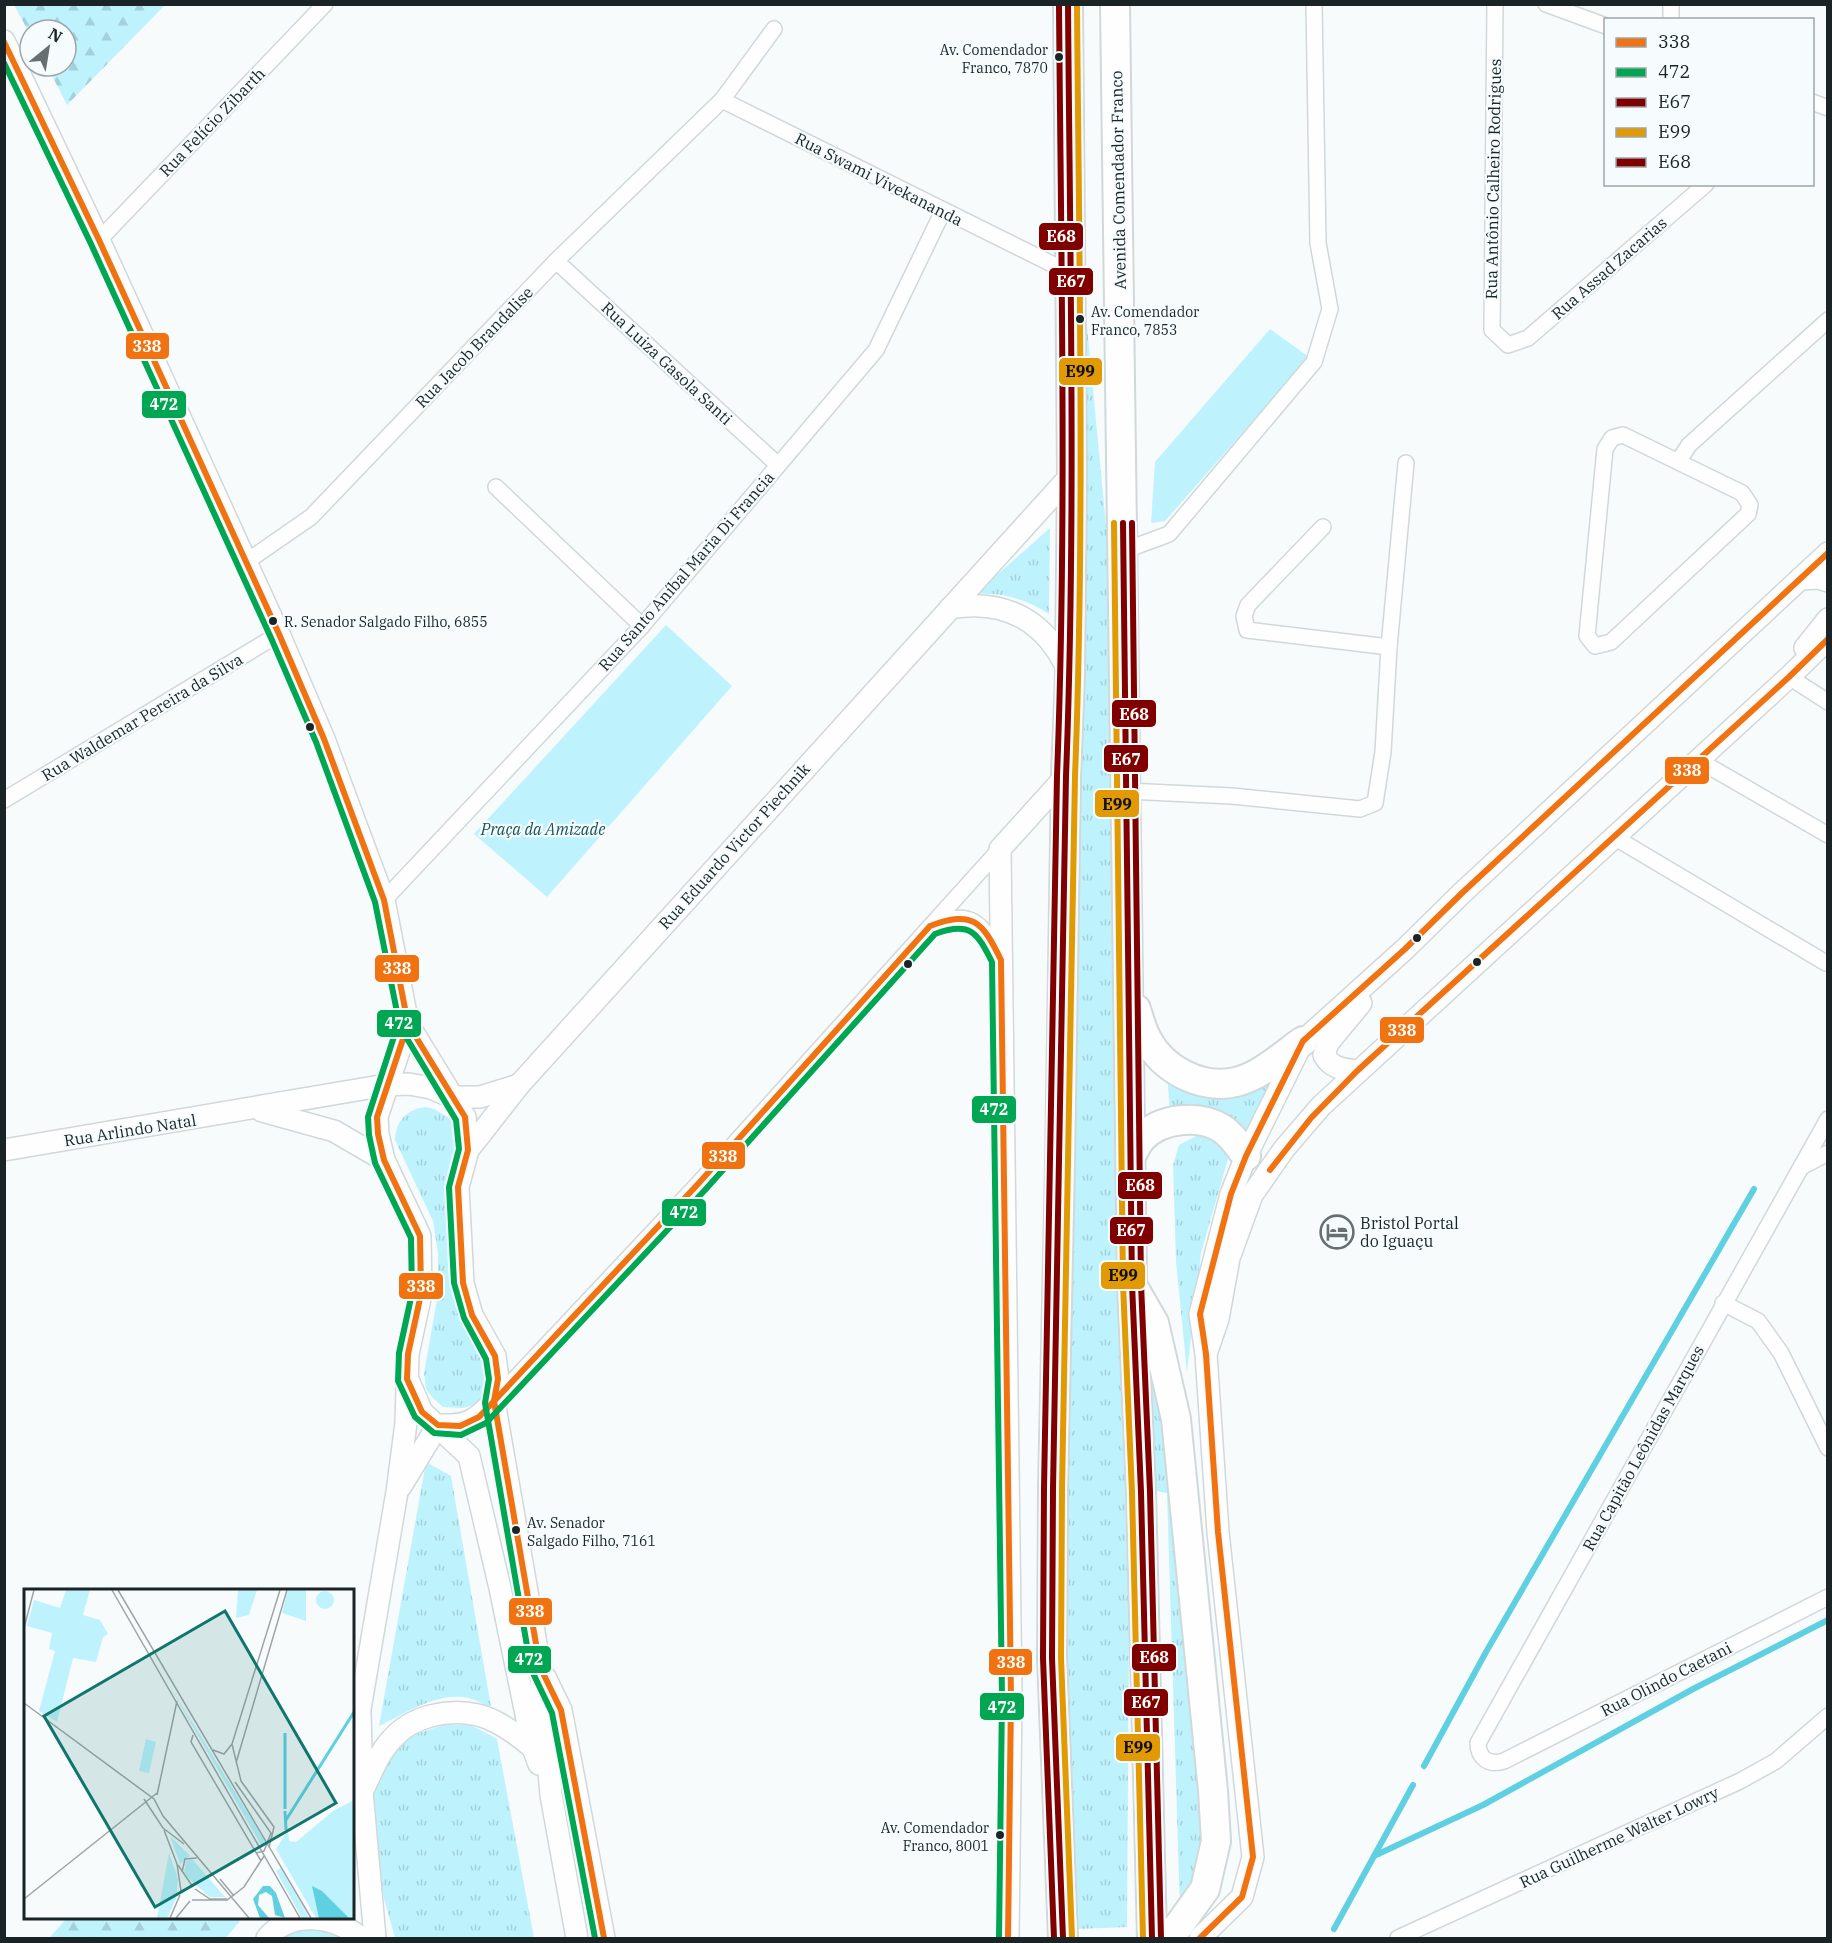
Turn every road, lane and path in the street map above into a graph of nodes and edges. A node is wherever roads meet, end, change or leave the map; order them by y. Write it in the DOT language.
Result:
graph roads {
  1 [pos="325,4"];
  2 [pos="1068,4"];
  3 [pos="1115,4"];
  4 [pos="1314,4"];
  5 [pos="1495,4"];
  6 [pos="1546,4"];
  7 [pos="1604,27"];
  8 [pos="774,29"];
  9 [pos="4,41"];
  10 [pos="11,73"];
  11 [pos="722,100"];
  12 [pos="1704,186"];
  13 [pos="943,211"];
  14 [pos="99,240"];
  15 [pos="556,261"];
  16 [pos="1070,273"];
  17 [pos="1827,320"];
  18 [pos="1508,345"];
  19 [pos="1678,462"];
  20 [pos="1406,463"];
  21 [pos="777,465"];
  22 [pos="1072,474"];
  23 [pos="496,487"];
  24 [pos="1323,527"];
  25 [pos="1123,551"];
  26 [pos="1827,553"];
  27 [pos="246,562"];
  28 [pos="1800,579"];
  29 [pos="1827,581"];
  30 [pos="950,608"];
  31 [pos="1827,619"];
  32 [pos="642,626"];
  33 [pos="279,634"];
  34 [pos="1827,639"];
  35 [pos="1389,647"];
  36 [pos="1070,676"];
  37 [pos="1789,677"];
  38 [pos="1827,702"];
  39 [pos="1698,760"];
  40 [pos="1066,776"];
  41 [pos="1127,791"];
  42 [pos="4,800"];
  43 [pos="1827,835"];
  44 [pos="1614,837"];
  45 [pos="1000,849"];
  46 [pos="384,900"];
  47 [pos="930,926"];
  48 [pos="1405,949"];
  49 [pos="1001,960"];
  50 [pos="1826,963"];
  51 [pos="1130,993"];
  52 [pos="408,1024"];
  53 [pos="1303,1041"];
  54 [pos="1357,1071"];
  55 [pos="386,1085"];
  56 [pos="519,1085"];
  57 [pos="452,1097"];
  58 [pos="256,1109"];
  59 [pos="1827,1119"];
  60 [pos="4,1150"];
  61 [pos="468,1150"];
  62 [pos="1827,1153"];
  63 [pos="1132,1154"];
  64 [pos="1246,1156"];
  65 [pos="384,1160"];
  66 [pos="1801,1167"];
  67 [pos="1132,1284"];
  68 [pos="1723,1303"];
  69 [pos="1206,1354"];
  70 [pos="407,1379"];
  71 [pos="494,1401"];
  72 [pos="438,1425"];
  73 [pos="1827,1448"];
  74 [pos="398,1492"];
  75 [pos="1827,1597"];
  76 [pos="540,1667"];
  77 [pos="360,1709"];
  78 [pos="1827,1716"];
  79 [pos="354,1725"];
  80 [pos="533,1748"];
  81 [pos="1504,1761"];
  82 [pos="362,1791"];
  83 [pos="551,1795"];
  84 [pos="271,1930"];
  85 [pos="361,1938"];
  86 [pos="375,1938"];
  87 [pos="577,1938"];
  88 [pos="604,1938"];
  89 [pos="1008,1938"];
  90 [pos="1063,1938"];
  91 [pos="1152,1938"];
  92 [pos="1162,1938"];
  93 [pos="1200,1938"];
  94 [pos="1398,1938"];
  1 -- 14 [label="street, Rua Felício Zibarth"];
  2 -- 16 [label="highway"];
  3 -- 25 [label="highway, Avenida Comendador Franco"];
  4 -- 25 [label="street"];
  5 -- 18 [label="street, Rua Antônio Calheiro Rodrigues"];
  6 -- 7 [label="street"];
  8 -- 11 [label="street"];
  9 -- 10 [label="main road"];
  10 -- 14 [label="main road"];
  11 -- 13 [label="street, Rua Swami Vivekananda"];
  11 -- 15 [label="street, Rua Jacob Brandalise"];
  12 -- 18 [label="street, Rua Assad Zacarias"];
  13 -- 16 [label="street, Rua Swami Vivekananda"];
  13 -- 21 [label="street, Rua Santo Aníbal Maria Di Francia"];
  14 -- 27 [label="main road"];
  15 -- 21 [label="street, Rua Luiza Gasola Santi"];
  15 -- 27 [label="street, Rua Jacob Brandalise"];
  16 -- 22 [label="highway"];
  17 -- 19 [label="street"];
  19 -- 19 [label="street"];
  20 -- 35 [label="street"];
  21 -- 32 [label="street, Rua Santo Aníbal Maria Di Francia"];
  22 -- 30 [label="main road, Rua Eduardo Victor Piechnik"];
  22 -- 36 [label="highway"];
  23 -- 32 [label="street"];
  24 -- 35 [label="street"];
  25 -- 41 [label="highway, Avenida Comendador Franco"];
  26 -- 28 [label="main road"];
  27 -- 33 [label="main road"];
  28 -- 29 [label="main road"];
  28 -- 48 [label="main road"];
  30 -- 36 [label="main road"];
  30 -- 56 [label="main road, Rua Eduardo Victor Piechnik"];
  31 -- 37 [label="main road"];
  32 -- 46 [label="street, Rua Santo Aníbal Maria Di Francia"];
  33 -- 42 [label="street, Rua Waldemar Pereira da Silva"];
  33 -- 46 [label="main road"];
  34 -- 37 [label="main road"];
  35 -- 41 [label="street"];
  36 -- 40 [label="highway"];
  37 -- 38 [label="street"];
  37 -- 39 [label="main road"];
  39 -- 43 [label="street"];
  39 -- 44 [label="main road"];
  40 -- 45 [label="main road"];
  40 -- 90 [label="highway"];
  41 -- 51 [label="highway, Avenida Comendador Franco"];
  44 -- 50 [label="street"];
  44 -- 54 [label="main road"];
  45 -- 47 [label="street"];
  45 -- 49 [label="main road"];
  46 -- 52 [label="main road"];
  47 -- 49 [label="street"];
  47 -- 71 [label="street"];
  48 -- 53 [label="main road"];
  48 -- 54 [label="main road"];
  49 -- 89 [label="main road"];
  51 -- 53 [label="highway"];
  51 -- 63 [label="highway, Avenida Comendador Franco"];
  52 -- 55 [label="main road"];
  52 -- 57 [label="main road"];
  53 -- 64 [label="main road"];
  54 -- 69 [label="main road"];
  55 -- 57 [label="main road, Rua Arlindo Natal"];
  55 -- 58 [label="main road, Rua Arlindo Natal"];
  55 -- 65 [label="main road"];
  56 -- 57 [label="main road"];
  56 -- 61 [label="main road, Rua Eduardo Victor Piechnik"];
  57 -- 61 [label="main road"];
  58 -- 60 [label="main road, Rua Arlindo Natal"];
  58 -- 65 [label="main road, Rua Arlindo Natal"];
  59 -- 66 [label="street, Rua Capitão Leônidas Marques"];
  61 -- 71 [label="main road"];
  62 -- 66 [label="street"];
  63 -- 64 [label="highway"];
  63 -- 67 [label="highway, Avenida Comendador Franco"];
  64 -- 69 [label="main road"];
  65 -- 70 [label="main road"];
  66 -- 68 [label="street, Rua Capitão Leônidas Marques"];
  67 -- 91 [label="highway, Avenida Comendador Franco"];
  67 -- 92 [label="highway"];
  68 -- 73 [label="street"];
  68 -- 81 [label="street, Rua Capitão Leônidas Marques"];
  69 -- 93 [label="main road"];
  70 -- 72 [label="main road"];
  70 -- 74 [label="main road"];
  71 -- 72 [label="main road"];
  71 -- 76 [label="main road"];
  72 -- 74 [label="main road"];
  72 -- 80 [label="main road"];
  74 -- 77 [label="main road"];
  75 -- 81 [label="street, Rua Olindo Caetani"];
  76 -- 83 [label="main road"];
  76 -- 88 [label="main road"];
  77 -- 79 [label="main road"];
  77 -- 82 [label="main road"];
  78 -- 94 [label="street, Rua Guilherme Walter Lowry"];
  80 -- 82 [label="main road"];
  80 -- 83 [label="main road"];
  82 -- 86 [label="main road"];
  83 -- 87 [label="main road"];
  84 -- 85 [label="main road"];
}
